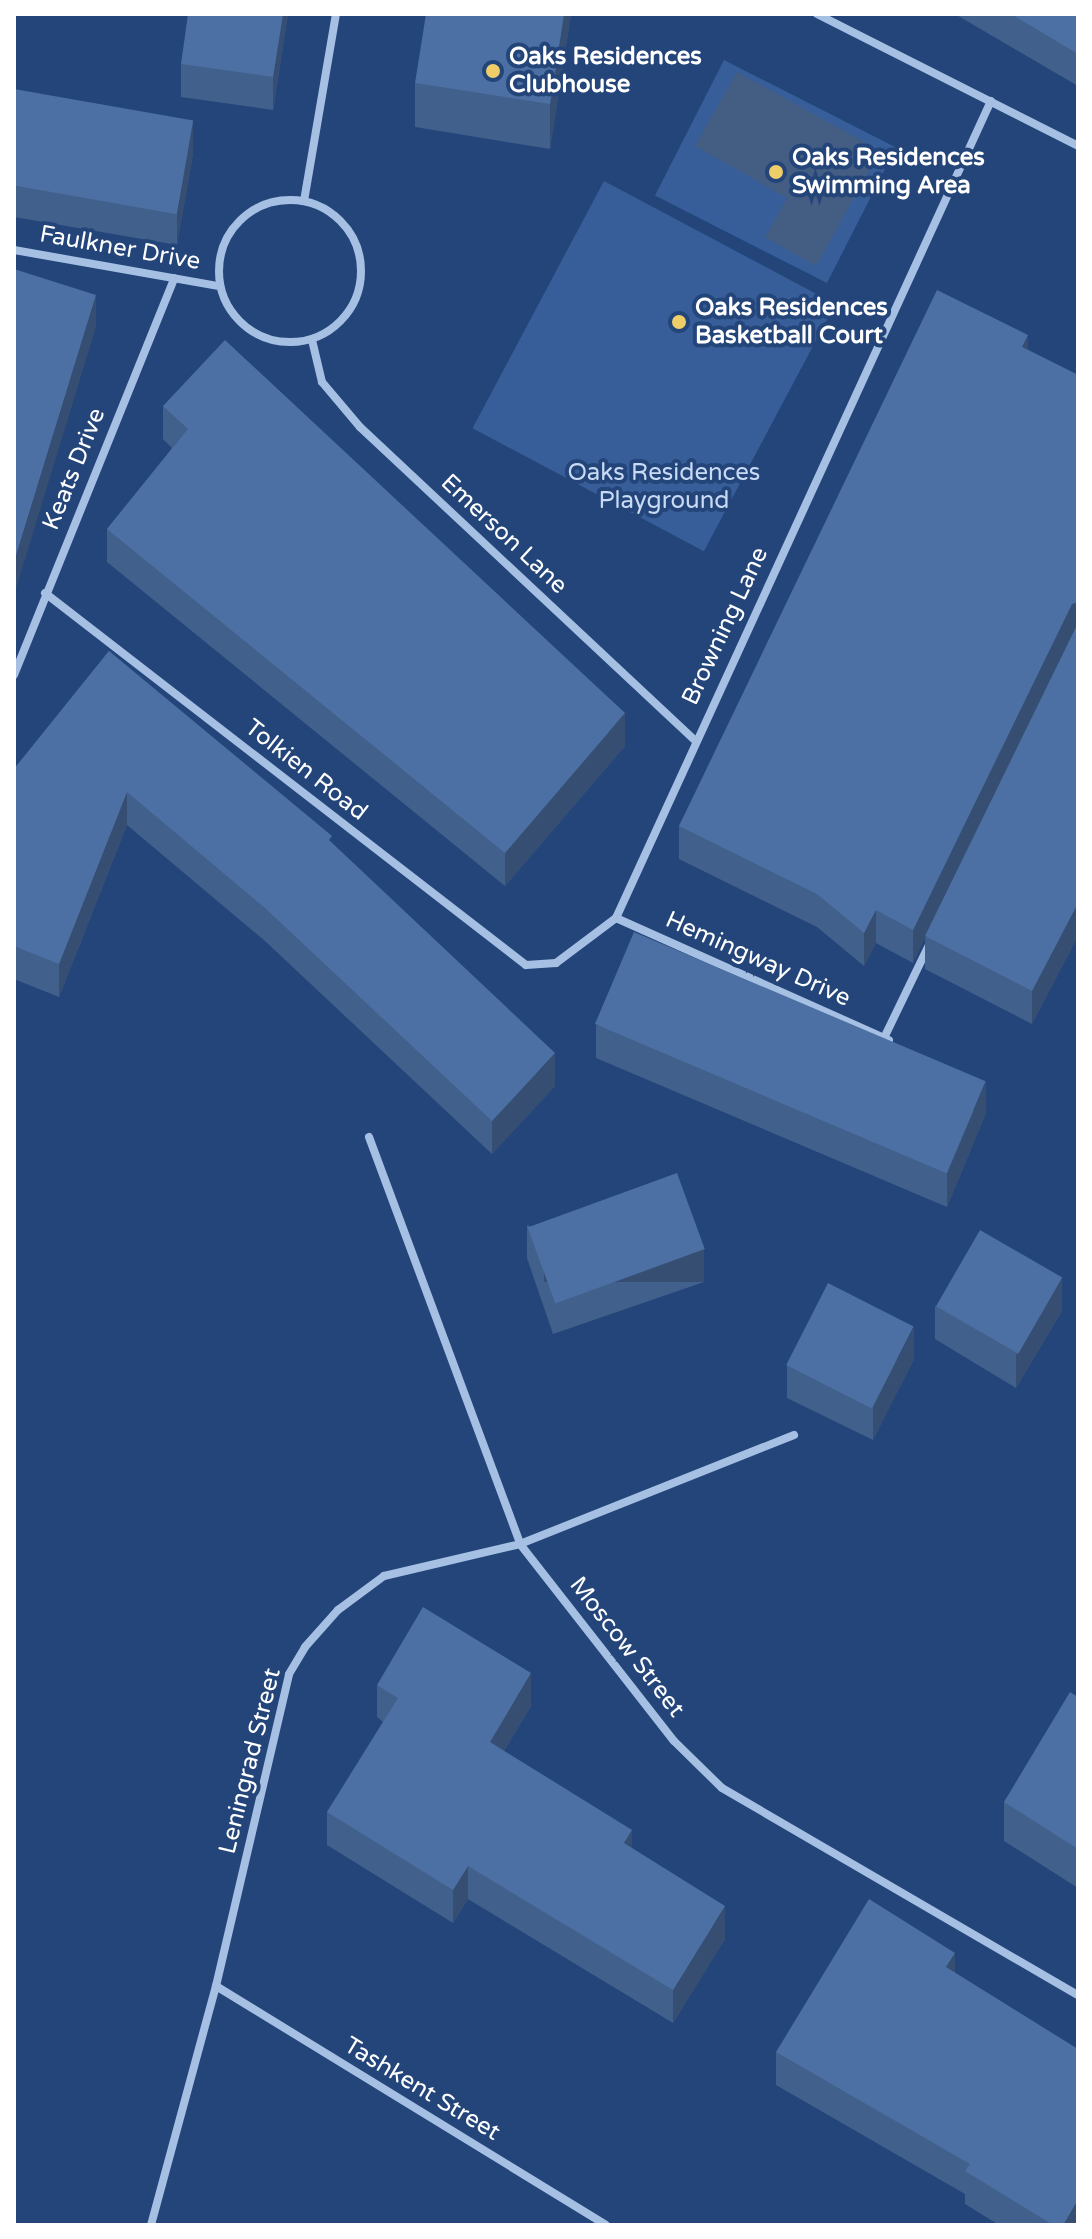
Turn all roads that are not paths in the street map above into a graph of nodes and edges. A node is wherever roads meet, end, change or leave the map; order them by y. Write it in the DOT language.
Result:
graph roads {
  1 [pos="336,14"];
  2 [pos="817,14"];
  3 [pos="991,101"];
  4 [pos="1078,146"];
  5 [pos="304,201"];
  6 [pos="14,250"];
  7 [pos="174,278"];
  8 [pos="219,286"];
  9 [pos="312,340"];
  10 [pos="45,593"];
  11 [pos="14,675"];
  12 [pos="694,740"];
  13 [pos="616,918"];
  14 [pos="933,938"];
  15 [pos="884,1038"];
  16 [pos="897,1044"];
  17 [pos="369,1137"];
  18 [pos="794,1435"];
  19 [pos="520,1544"];
  20 [pos="216,1986"];
  21 [pos="1078,1995"];
  22 [pos="151,2225"];
  23 [pos="606,2225"];
  1 -- 5 [label="street"];
  2 -- 3 [label="street"];
  3 -- 4 [label="street"];
  3 -- 12 [label="street, Browning Lane"];
  5 -- 8 [label="street"];
  5 -- 9 [label="street"];
  6 -- 7 [label="street, Faulkner Drive"];
  7 -- 8 [label="street, Faulkner Drive"];
  7 -- 10 [label="street, Keats Drive"];
  8 -- 9 [label="street"];
  9 -- 12 [label="street, Emerson Lane"];
  10 -- 11 [label="street, Keats Drive"];
  10 -- 13 [label="street, Tolkien Road"];
  12 -- 13 [label="street, Browning Lane"];
  13 -- 15 [label="street, Hemingway Drive"];
  14 -- 15 [label="street"];
  15 -- 16 [label="street, Hemingway Drive"];
  17 -- 19 [label="street, Moscow Street"];
  18 -- 19 [label="street, Leningrad Street"];
  19 -- 20 [label="street, Leningrad Street"];
  19 -- 21 [label="street, Moscow Street"];
  20 -- 22 [label="street, Leningrad Street"];
  20 -- 23 [label="street, Tashkent Street"];
}
